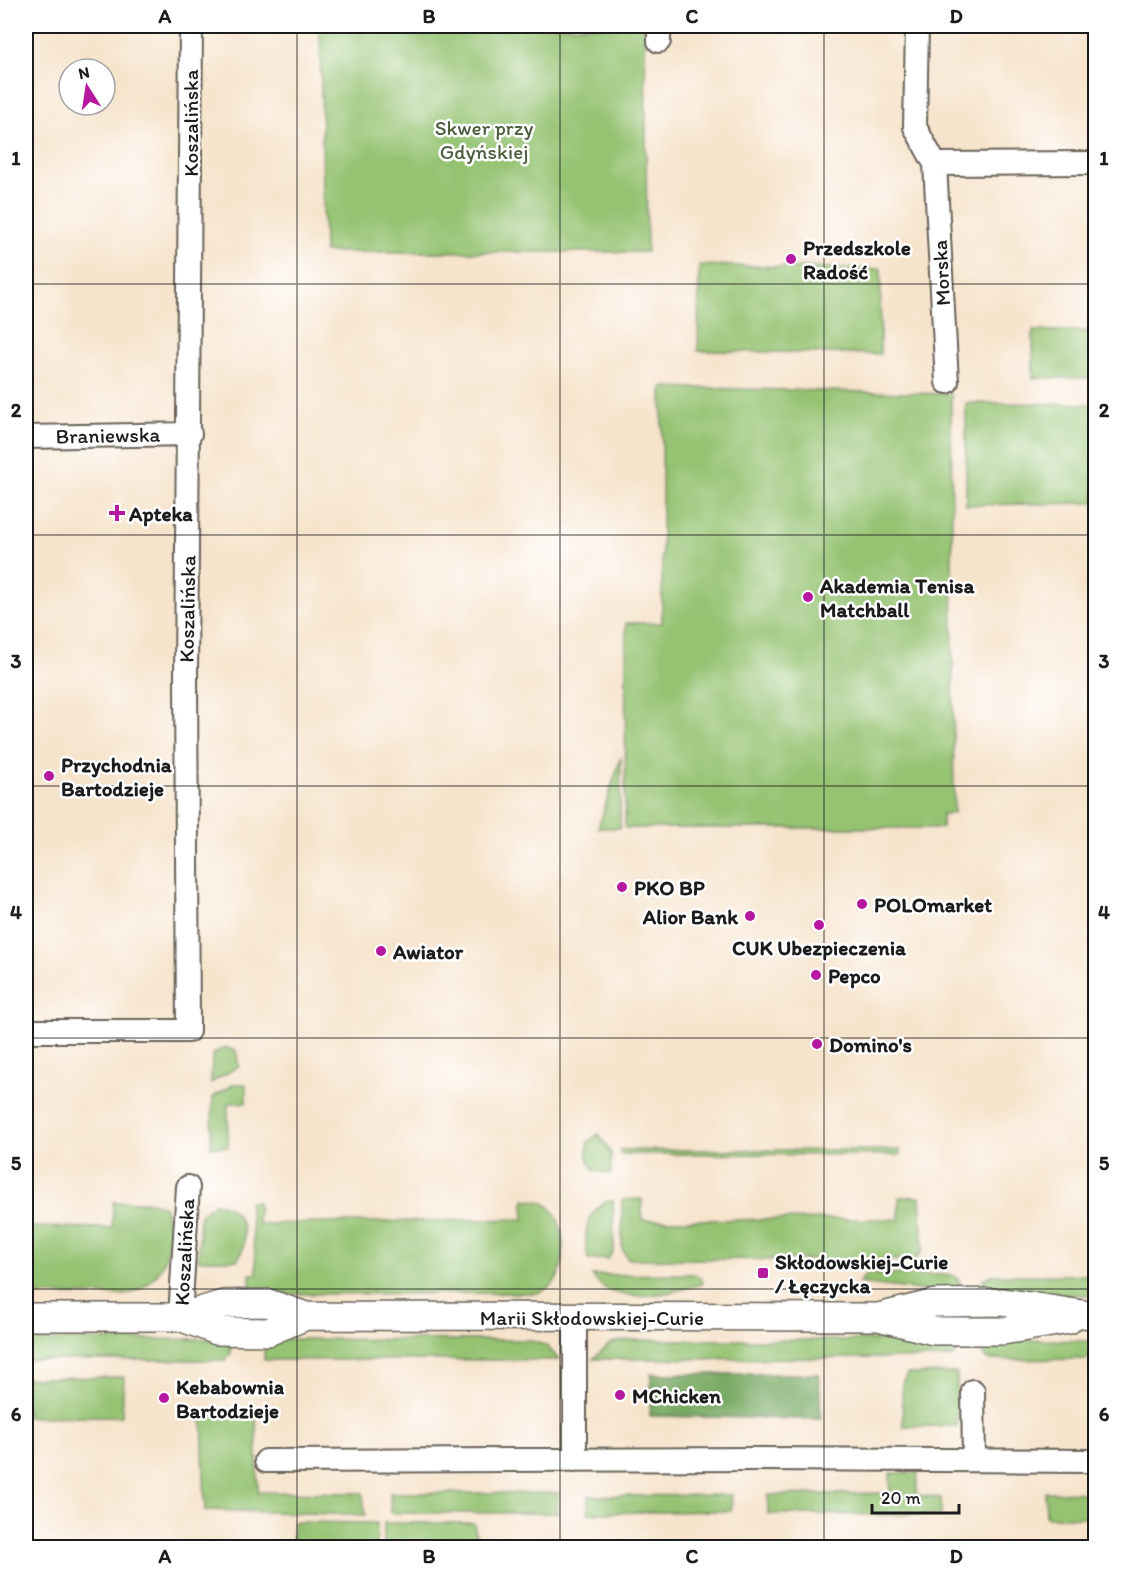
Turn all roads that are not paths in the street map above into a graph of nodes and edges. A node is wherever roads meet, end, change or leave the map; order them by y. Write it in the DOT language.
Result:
graph roads {
  1 [pos="191,26"];
  2 [pos="917,26"];
  3 [pos="1095,162"];
  4 [pos="935,164"];
  5 [pos="946,382"];
  6 [pos="190,434"];
  7 [pos="26,436"];
  8 [pos="26,1031"];
  9 [pos="188,1187"];
  10 [pos="1094,1316"];
  11 [pos="26,1317"];
  12 [pos="180,1317"];
  13 [pos="575,1317"];
  14 [pos="973,1390"];
  15 [pos="974,1459"];
  16 [pos="575,1460"];
  17 [pos="266,1461"];
  18 [pos="1095,1461"];
  1 -- 6 [label="street, Koszalińska"];
  2 -- 4 [label="street, Morska"];
  3 -- 4 [label="street"];
  4 -- 5 [label="street, Morska"];
  6 -- 7 [label="street, Braniewska"];
  6 -- 8 [label="street, Koszalińska"];
  9 -- 12 [label="street, Koszalińska"];
  10 -- 13 [label="street, Marii Skłodowskiej-Curie"];
  11 -- 12 [label="street, Marii Skłodowskiej-Curie"];
  12 -- 13 [label="street, Marii Skłodowskiej-Curie"];
  13 -- 16 [label="street"];
  14 -- 15 [label="street"];
  15 -- 16 [label="street"];
  15 -- 18 [label="street"];
  16 -- 17 [label="street"];
}
